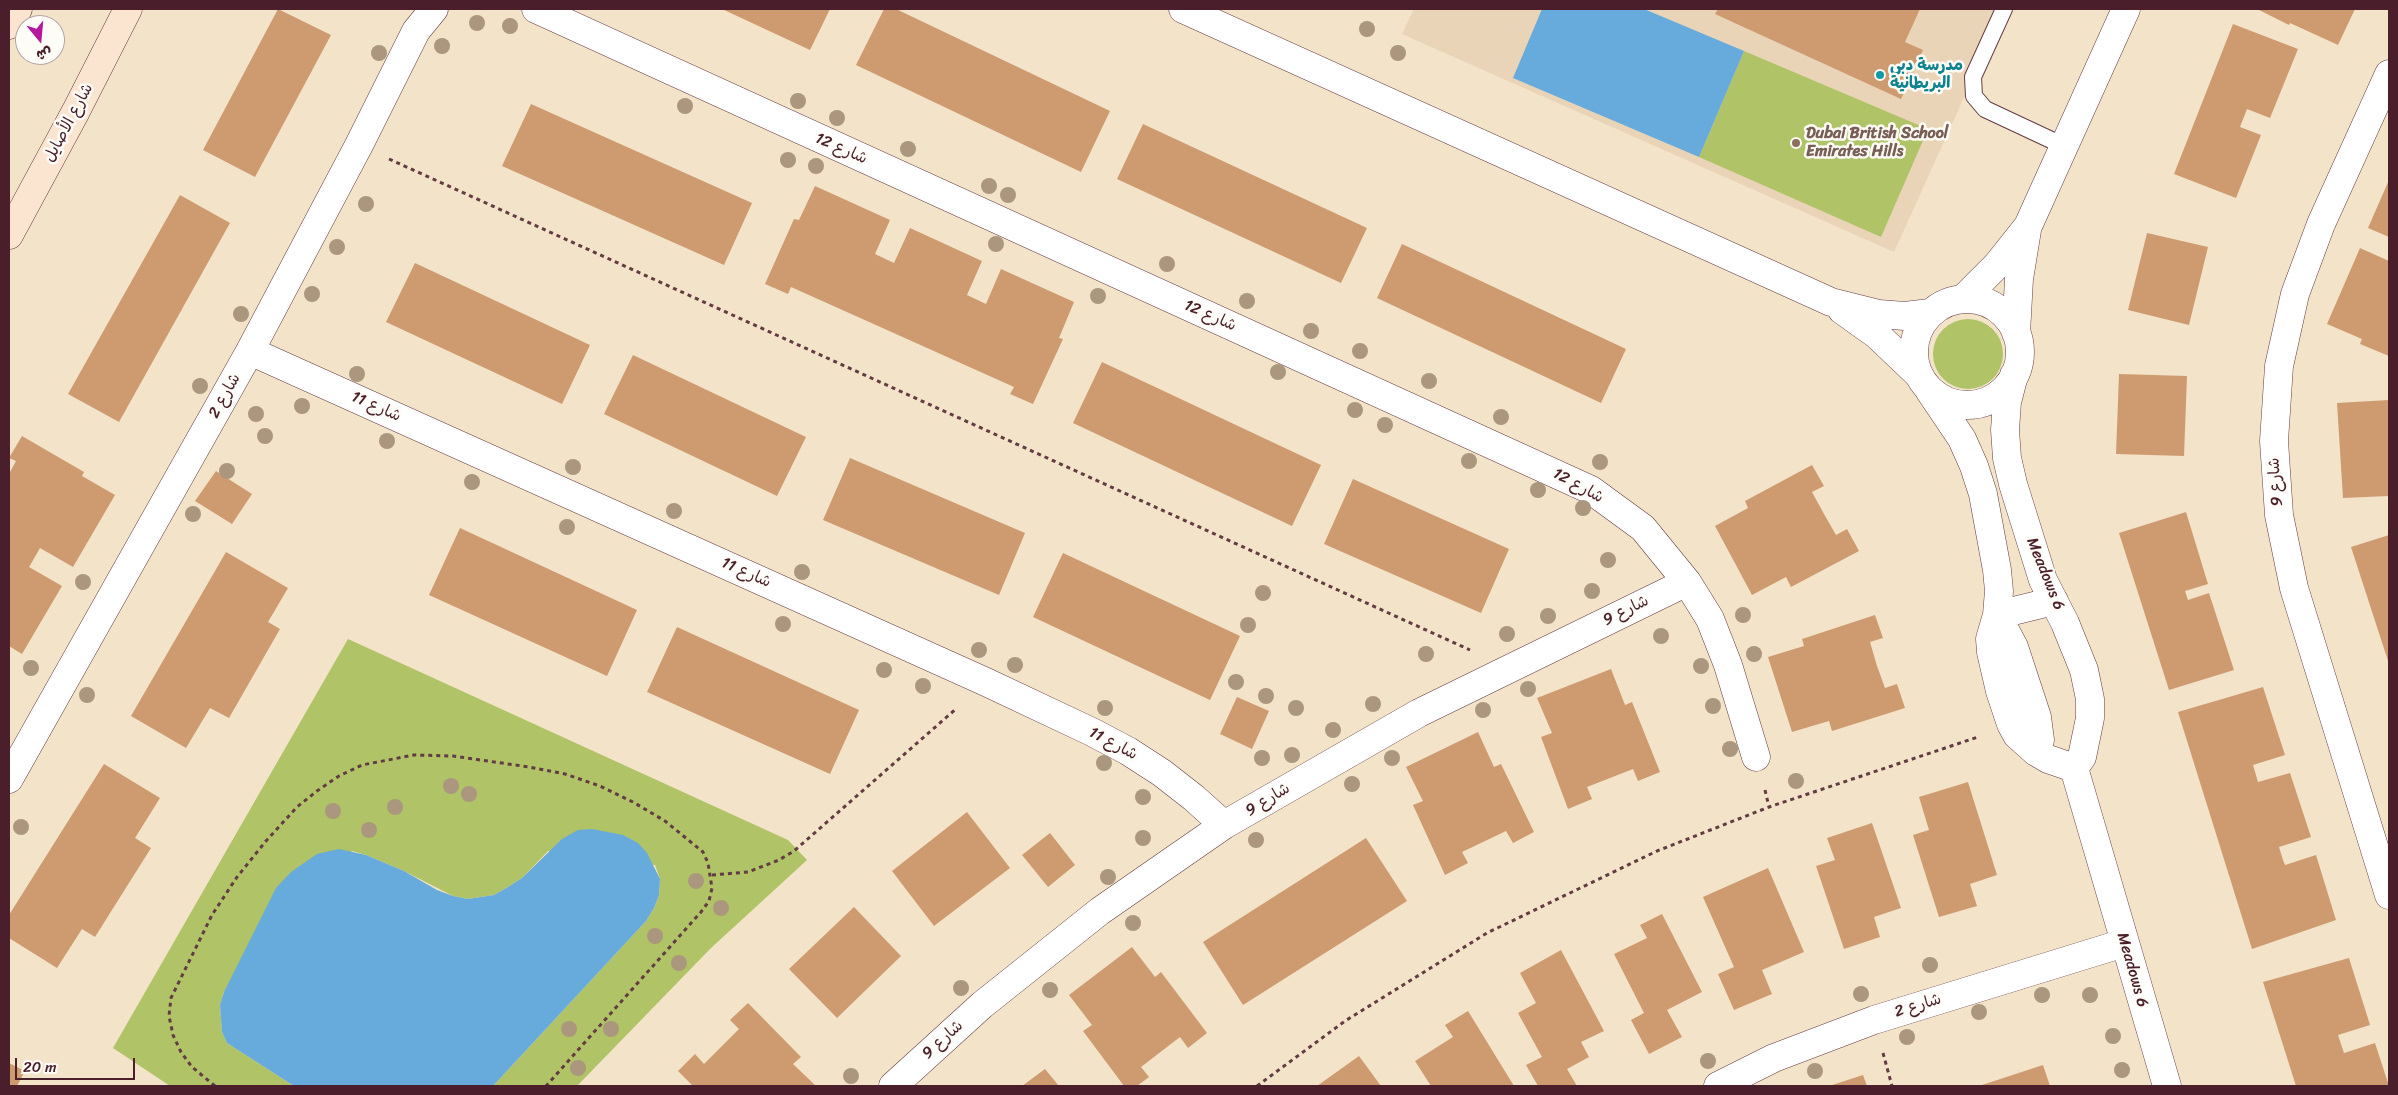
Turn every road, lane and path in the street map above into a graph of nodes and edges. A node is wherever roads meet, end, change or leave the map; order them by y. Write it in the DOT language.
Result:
graph roads {
  1 [pos="18,9"];
  2 [pos="128,9"];
  3 [pos="434,9"];
  4 [pos="536,9"];
  5 [pos="1183,9"];
  6 [pos="2004,9"];
  7 [pos="2126,9"];
  8 [pos="9,25"];
  9 [pos="2389,74"];
  10 [pos="359,145"];
  11 [pos="2064,146"];
  12 [pos="2028,226"];
  13 [pos="9,236"];
  14 [pos="1963,299"];
  15 [pos="1830,302"];
  16 [pos="1930,313"];
  17 [pos="2016,333"];
  18 [pos="250,351"];
  19 [pos="2014,375"];
  20 [pos="1924,382"];
  21 [pos="1687,582"];
  22 [pos="2054,601"];
  23 [pos="1997,615"];
  24 [pos="1509,668"];
  25 [pos="986,682"];
  26 [pos="2011,724"];
  27 [pos="2036,752"];
  28 [pos="1756,757"];
  29 [pos="2074,768"];
  30 [pos="9,779"];
  31 [pos="1224,825"];
  32 [pos="712,875"];
  33 [pos="2389,895"];
  34 [pos="2124,943"];
  35 [pos="215,1086"];
  36 [pos="546,1086"];
  37 [pos="892,1086"];
  38 [pos="1257,1086"];
  39 [pos="1718,1086"];
  40 [pos="2167,1086"];
  1 -- 8 [label="main road"];
  2 -- 13 [label="main road, شارع الأصايل"];
  3 -- 10 [label="street, شارع 2"];
  4 -- 21 [label="street, شارع 12"];
  5 -- 15 [label="street"];
  6 -- 11 [label="lane"];
  7 -- 11 [label="street"];
  9 -- 33 [label="street, شارع 9"];
  10 -- 18 [label="street, شارع 2"];
  10 -- 24 [label="path"];
  11 -- 12 [label="street"];
  12 -- 14 [label="street"];
  12 -- 17 [label="street"];
  14 -- 16 [label="street"];
  14 -- 17 [label="street"];
  15 -- 16 [label="street"];
  15 -- 20 [label="street"];
  16 -- 20 [label="street"];
  17 -- 19 [label="street"];
  18 -- 25 [label="street, شارع 11"];
  18 -- 30 [label="street, شارع 2"];
  19 -- 20 [label="street"];
  19 -- 22 [label="street, Meadows 6"];
  20 -- 23 [label="street"];
  21 -- 24 [label="street, شارع 9"];
  21 -- 28 [label="street, شارع 12"];
  22 -- 23 [label="street"];
  22 -- 29 [label="street, Meadows 6"];
  23 -- 26 [label="street"];
  23 -- 27 [label="street"];
  24 -- 31 [label="street, شارع 9"];
  25 -- 31 [label="street, شارع 11"];
  25 -- 32 [label="path"];
  26 -- 27 [label="street"];
  26 -- 38 [label="path"];
  27 -- 29 [label="street"];
  29 -- 34 [label="street, Meadows 6"];
  31 -- 37 [label="street, شارع 9"];
  32 -- 35 [label="path"];
  32 -- 36 [label="path"];
  34 -- 39 [label="street, شارع 2"];
  34 -- 40 [label="street, Meadows 6"];
}
